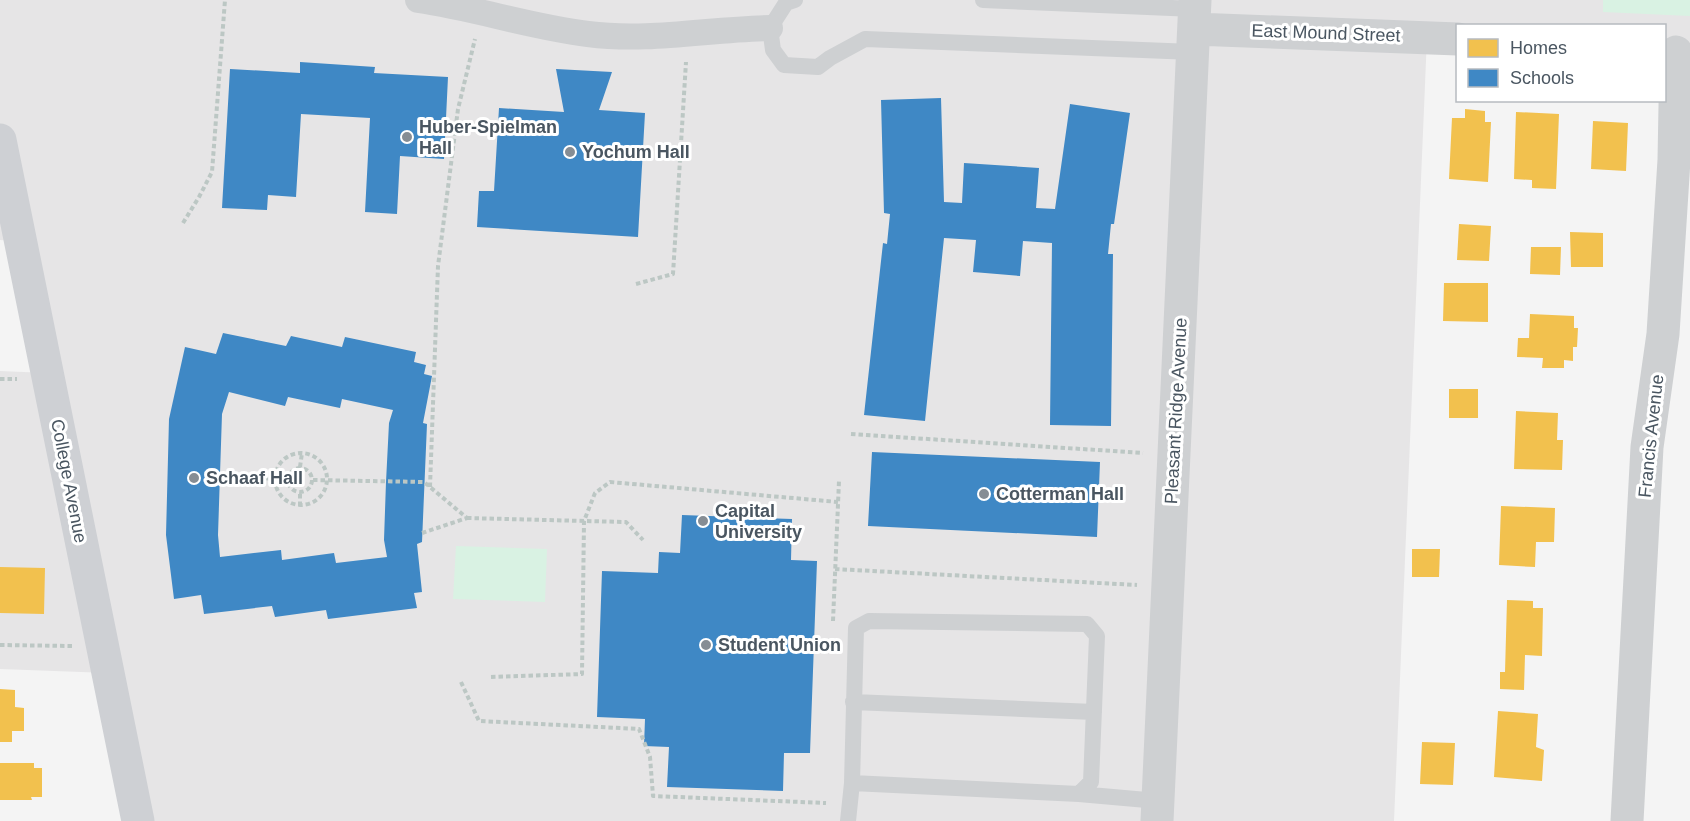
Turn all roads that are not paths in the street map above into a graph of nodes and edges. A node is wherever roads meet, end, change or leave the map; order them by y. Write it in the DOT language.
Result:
graph roads {
  1 [pos="418,0"];
  2 [pos="795,0"];
  3 [pos="983,0"];
  4 [pos="1194,23"];
  5 [pos="770,28"];
  6 [pos="1456,39"];
  7 [pos="1677,52"];
  8 [pos="0,140"];
  9 [pos="853,702"];
  10 [pos="1094,712"];
  11 [pos="852,783"];
  12 [pos="1079,794"];
  13 [pos="1157,811"];
  14 [pos="138,821"];
  15 [pos="848,821"];
  16 [pos="1626,821"];
  1 -- 5 [label="street"];
  2 -- 5 [label="lane"];
  3 -- 4 [label="lane"];
  4 -- 5 [label="lane"];
  4 -- 6 [label="street, East Mound Street"];
  4 -- 13 [label="street, Pleasant Ridge Avenue"];
  7 -- 16 [label="street, Francis Avenue"];
  8 -- 14 [label="main road, College Avenue"];
  9 -- 10 [label="lane"];
  9 -- 10 [label="lane"];
  9 -- 11 [label="lane"];
  10 -- 12 [label="lane"];
  11 -- 12 [label="lane"];
  11 -- 15 [label="lane"];
  12 -- 13 [label="lane"];
}
